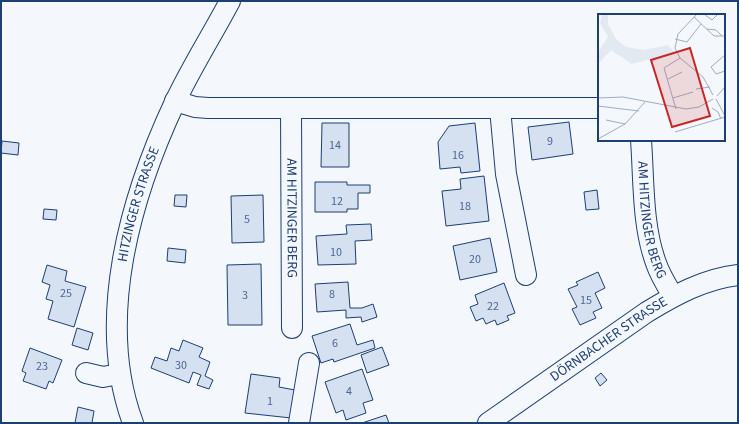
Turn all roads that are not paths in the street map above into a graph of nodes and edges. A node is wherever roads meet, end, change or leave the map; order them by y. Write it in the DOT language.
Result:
graph roads {
  1 [pos="230,1"];
  2 [pos="175,101"];
  3 [pos="500,108"];
  4 [pos="598,108"];
  5 [pos="291,109"];
  6 [pos="641,141"];
  7 [pos="526,275"];
  8 [pos="738,275"];
  9 [pos="673,296"];
  10 [pos="292,328"];
  11 [pos="309,364"];
  12 [pos="86,373"];
  13 [pos="119,374"];
  14 [pos="133,423"];
  15 [pos="299,423"];
  16 [pos="488,423"];
  1 -- 2 [label="street, HITZINGER STRASSE"];
  2 -- 5 [label="street"];
  2 -- 13 [label="street, HITZINGER STRASSE"];
  3 -- 4 [label="street"];
  3 -- 5 [label="street"];
  3 -- 7 [label="street"];
  5 -- 10 [label="street, AM HITZINGER BERG"];
  6 -- 9 [label="street, AM HITZINGER BERG"];
  8 -- 9 [label="street, DÖRNBACHER STRASSE"];
  9 -- 16 [label="street, DÖRNBACHER STRASSE"];
  11 -- 15 [label="street"];
  12 -- 13 [label="street"];
  13 -- 14 [label="street, HITZINGER STRASSE"];
}
